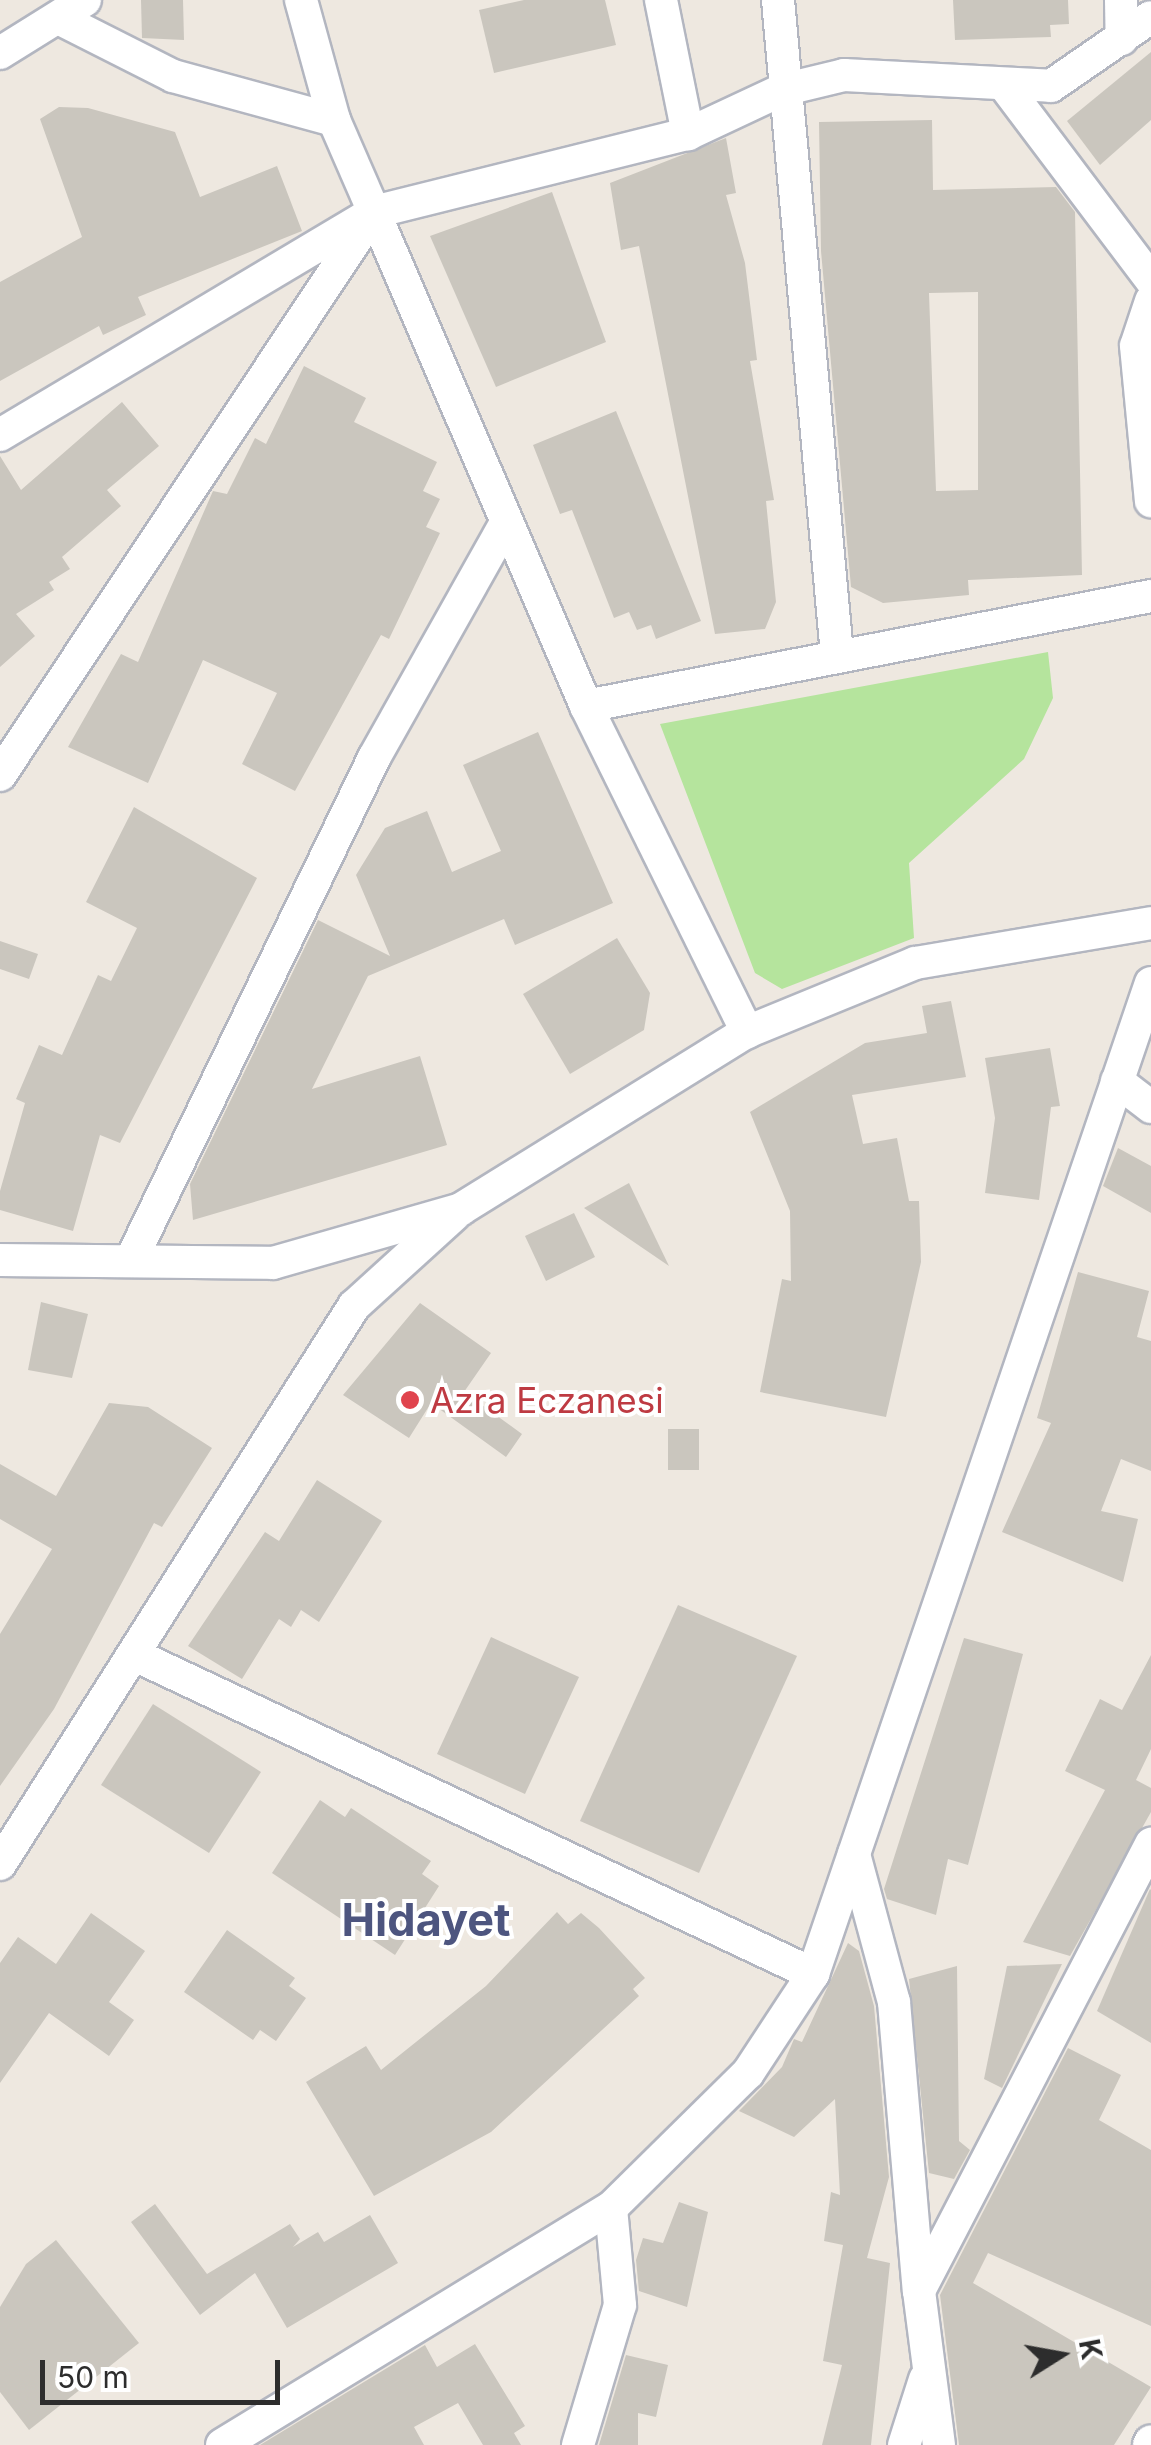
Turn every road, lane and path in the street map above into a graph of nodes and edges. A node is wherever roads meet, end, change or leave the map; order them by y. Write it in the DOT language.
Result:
graph roads {
  1 [pos="301,0"];
  2 [pos="661,0"];
  3 [pos="778,0"];
  4 [pos="1121,0"];
  5 [pos="74,10"];
  6 [pos="1151,18"];
  7 [pos="1122,39"];
  8 [pos="0,53"];
  9 [pos="1005,86"];
  10 [pos="782,90"];
  11 [pos="334,120"];
  12 [pos="688,134"];
  13 [pos="374,212"];
  14 [pos="1151,280"];
  15 [pos="1151,301"];
  16 [pos="0,435"];
  17 [pos="1151,502"];
  18 [pos="504,526"];
  19 [pos="1151,596"];
  20 [pos="837,654"];
  21 [pos="586,706"];
  22 [pos="0,774"];
  23 [pos="1151,923"];
  24 [pos="1151,983"];
  25 [pos="747,1032"];
  26 [pos="1118,1081"];
  27 [pos="1151,1107"];
  28 [pos="462,1209"];
  29 [pos="0,1260"];
  30 [pos="131,1260"];
  31 [pos="139,1657"];
  32 [pos="1151,1844"];
  33 [pos="854,1854"];
  34 [pos="0,1864"];
  35 [pos="813,1974"];
  36 [pos="611,2208"];
  37 [pos="919,2291"];
  38 [pos="928,2370"];
  39 [pos="222,2445"];
  40 [pos="578,2445"];
  41 [pos="904,2445"];
  42 [pos="939,2445"];
  1 -- 11 [label="street"];
  2 -- 12 [label="street"];
  3 -- 10 [label="street"];
  4 -- 7 [label="street"];
  5 -- 8 [label="street"];
  5 -- 11 [label="street"];
  6 -- 7 [label="street"];
  7 -- 9 [label="street"];
  9 -- 10 [label="street"];
  9 -- 14 [label="street"];
  10 -- 12 [label="street"];
  10 -- 20 [label="street"];
  11 -- 13 [label="street"];
  12 -- 13 [label="street"];
  13 -- 16 [label="street"];
  13 -- 18 [label="street"];
  13 -- 22 [label="street"];
  15 -- 17 [label="street"];
  18 -- 21 [label="street"];
  18 -- 30 [label="street"];
  19 -- 20 [label="street"];
  20 -- 21 [label="street"];
  21 -- 25 [label="street"];
  23 -- 25 [label="street"];
  24 -- 26 [label="street"];
  25 -- 28 [label="street"];
  26 -- 27 [label="street"];
  26 -- 33 [label="street"];
  28 -- 30 [label="street"];
  28 -- 31 [label="street"];
  29 -- 30 [label="street"];
  31 -- 34 [label="street"];
  31 -- 35 [label="street"];
  32 -- 37 [label="street"];
  33 -- 35 [label="street"];
  33 -- 37 [label="street"];
  35 -- 36 [label="street"];
  36 -- 39 [label="street"];
  36 -- 40 [label="street"];
  37 -- 38 [label="street"];
  38 -- 41 [label="street"];
  38 -- 42 [label="street"];
}
